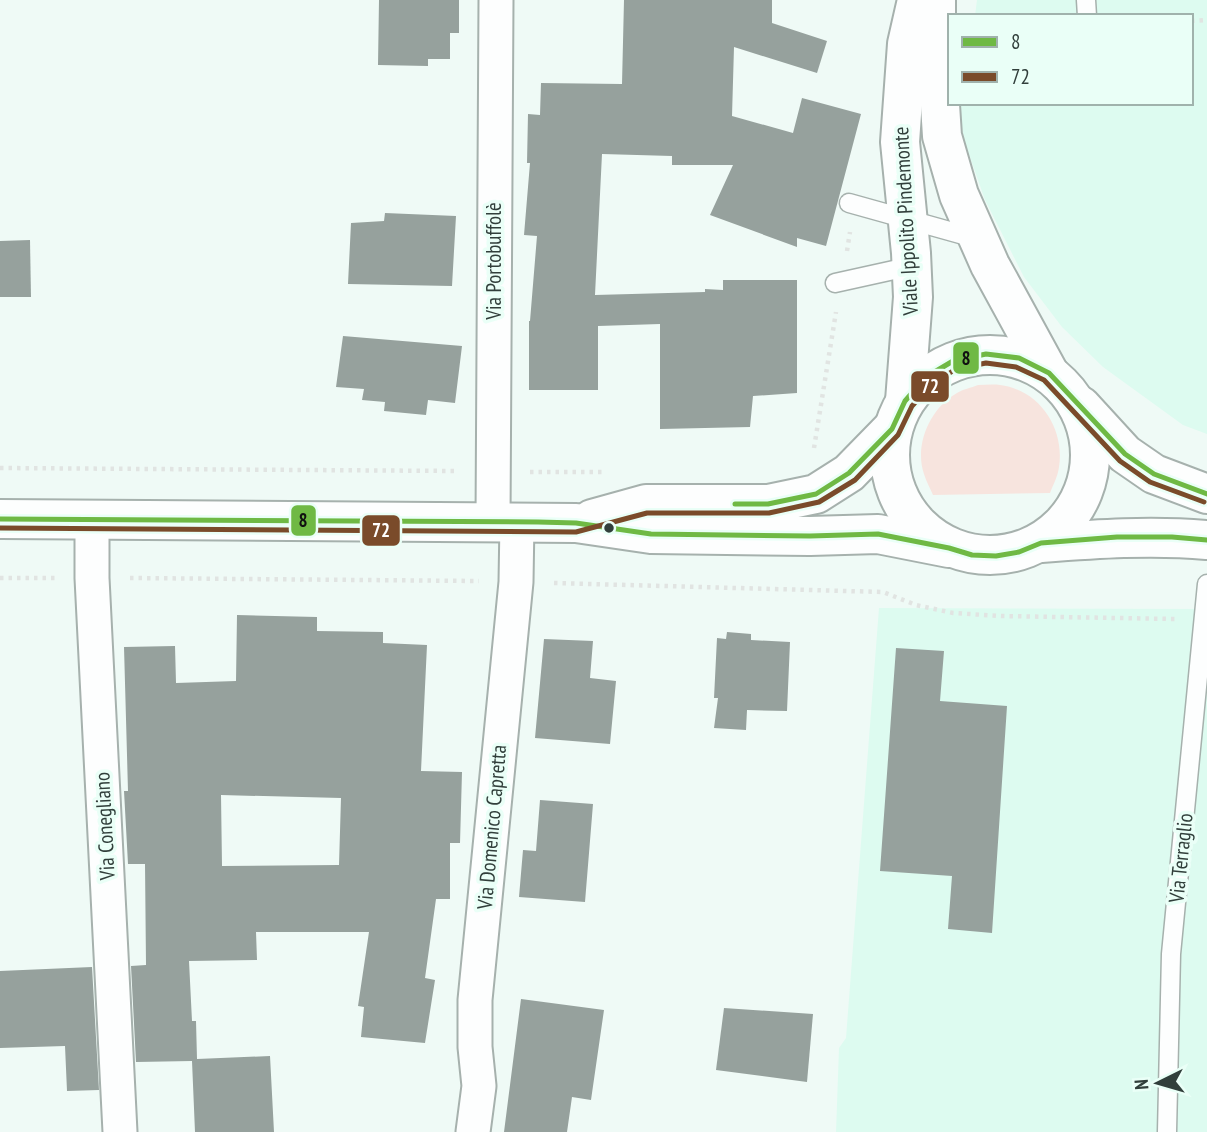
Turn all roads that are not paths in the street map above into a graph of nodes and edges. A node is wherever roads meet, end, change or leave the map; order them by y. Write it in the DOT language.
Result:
graph roads {
  1 [pos="496,0"];
  2 [pos="917,0"];
  3 [pos="936,0"];
  4 [pos="852,204"];
  5 [pos="908,220"];
  6 [pos="978,239"];
  7 [pos="912,266"];
  8 [pos="838,282"];
  9 [pos="1060,385"];
  10 [pos="898,415"];
  11 [pos="1207,495"];
  12 [pos="0,519"];
  13 [pos="92,519"];
  14 [pos="505,522"];
  15 [pos="576,523"];
  16 [pos="1207,540"];
  17 [pos="1041,542"];
  18 [pos="949,548"];
  19 [pos="1207,584"];
  20 [pos="120,1132"];
  21 [pos="473,1132"];
  22 [pos="1167,1132"];
  1 -- 14 [label="street, Via Portobuffolè"];
  2 -- 5 [label="main road, Viale Ippolito Pindemonte"];
  3 -- 6 [label="main road, Viale Ippolito Pindemonte"];
  4 -- 5 [label="lane"];
  5 -- 6 [label="lane"];
  5 -- 7 [label="main road, Viale Ippolito Pindemonte"];
  6 -- 9 [label="main road, Viale Ippolito Pindemonte"];
  7 -- 8 [label="lane"];
  7 -- 10 [label="main road, Viale Ippolito Pindemonte"];
  9 -- 10 [label="main road"];
  9 -- 11 [label="main road"];
  9 -- 17 [label="main road"];
  10 -- 15 [label="main road"];
  10 -- 18 [label="main road"];
  12 -- 13 [label="main road"];
  13 -- 14 [label="main road"];
  13 -- 20 [label="street, Via Conegliano"];
  14 -- 15 [label="main road"];
  14 -- 21 [label="street, Via Domenico Capretta"];
  15 -- 18 [label="main road"];
  16 -- 17 [label="main road"];
  17 -- 18 [label="main road"];
  19 -- 22 [label="lane, Via Terraglio"];
}
